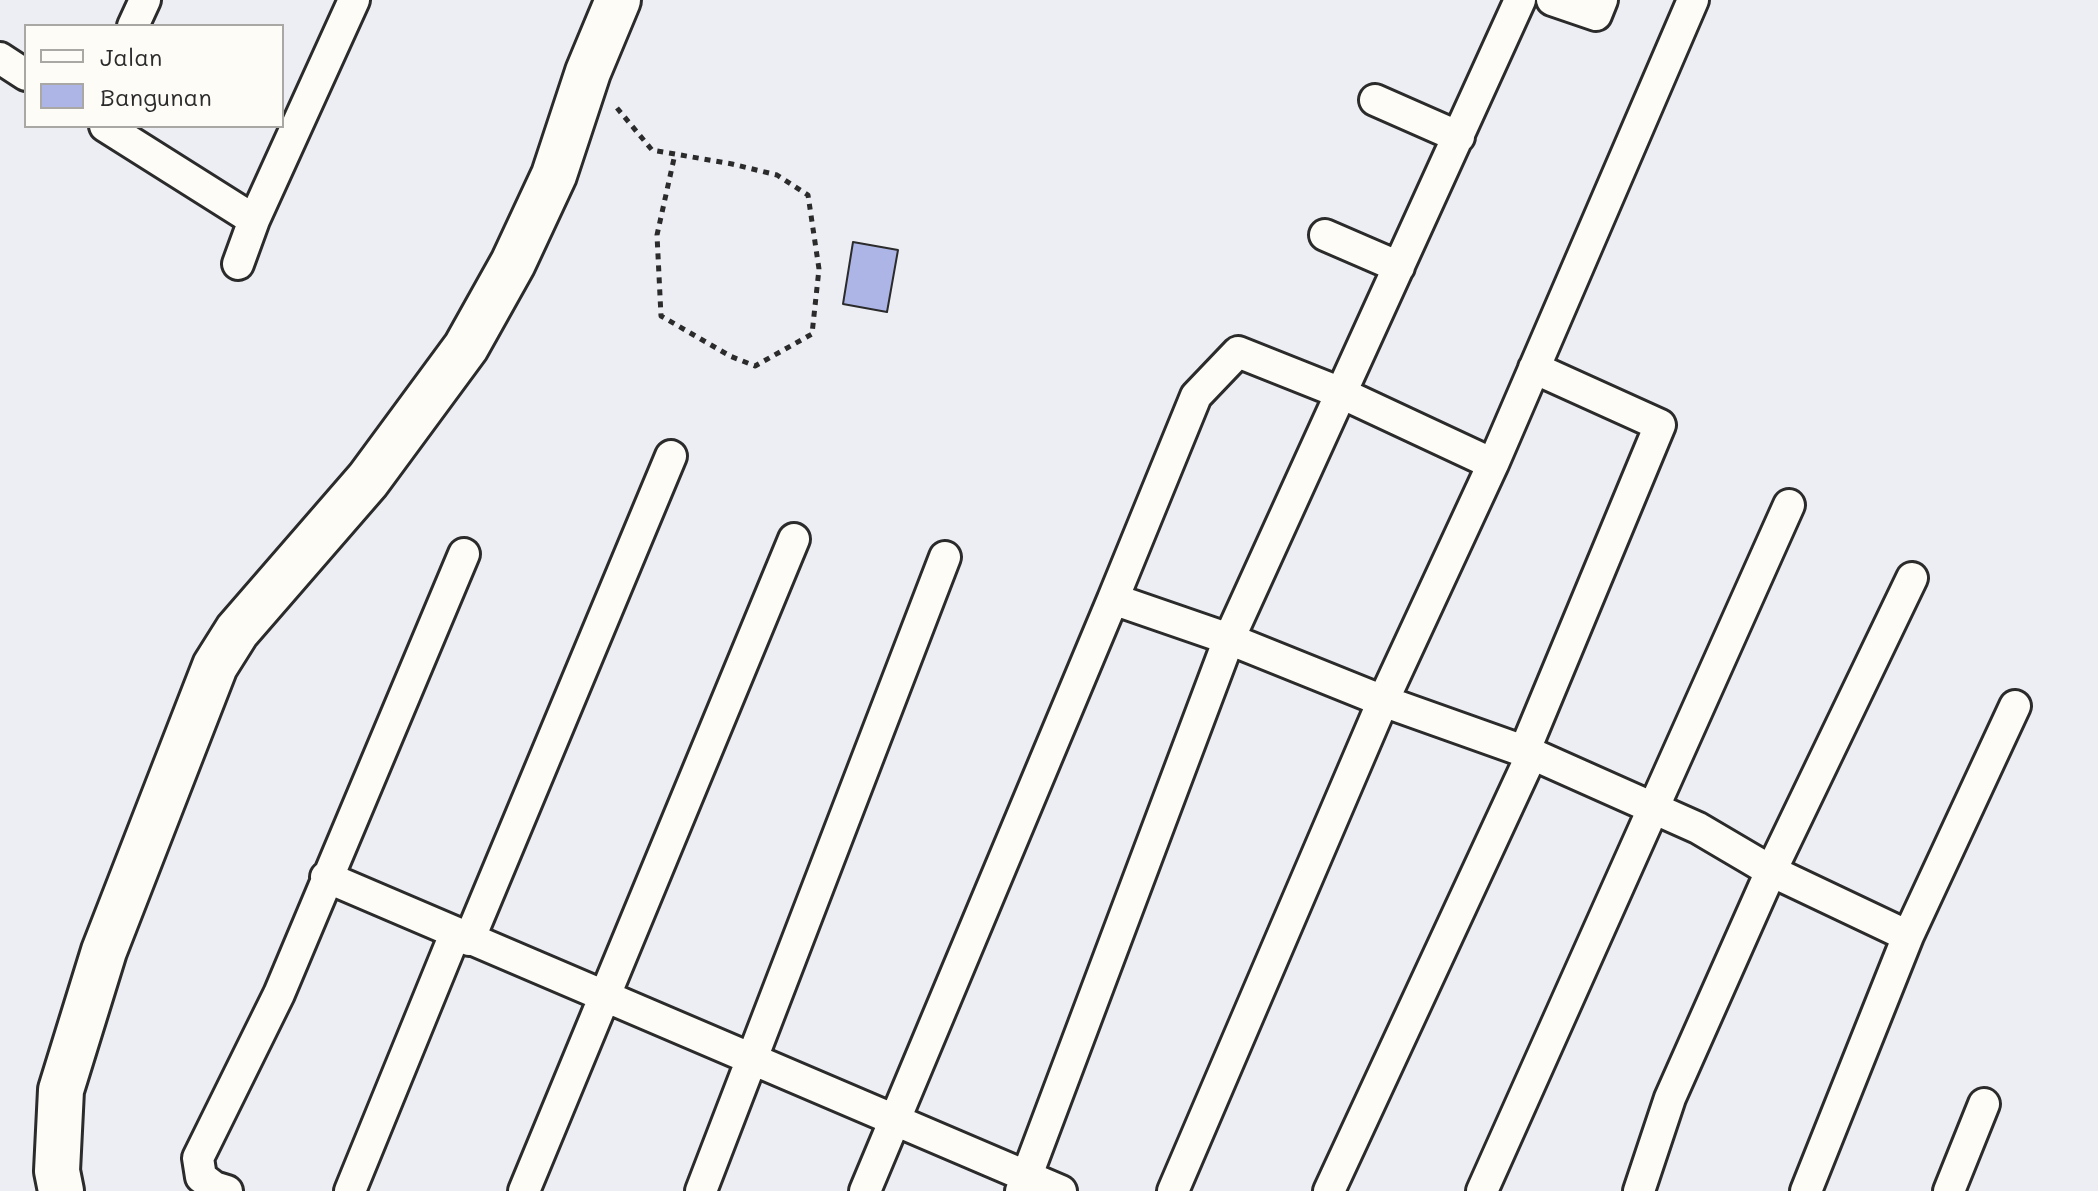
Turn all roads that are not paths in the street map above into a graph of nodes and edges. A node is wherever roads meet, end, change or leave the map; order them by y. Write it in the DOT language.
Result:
graph roads {
  1 [pos="145,0"];
  2 [pos="354,0"];
  3 [pos="618,0"];
  4 [pos="1520,0"];
  5 [pos="1552,0"];
  6 [pos="1602,0"];
  7 [pos="1693,0"];
  8 [pos="134,24"];
  9 [pos="0,58"];
  10 [pos="24,74"];
  11 [pos="1375,100"];
  12 [pos="108,128"];
  13 [pos="1459,137"];
  14 [pos="254,220"];
  15 [pos="1325,235"];
  16 [pos="238,264"];
  17 [pos="1399,267"];
  18 [pos="1534,368"];
  19 [pos="1341,393"];
  20 [pos="671,456"];
  21 [pos="1493,464"];
  22 [pos="1789,505"];
  23 [pos="794,539"];
  24 [pos="464,554"];
  25 [pos="945,557"];
  26 [pos="1912,578"];
  27 [pos="1113,599"];
  28 [pos="1229,639"];
  29 [pos="1383,701"];
  30 [pos="2015,706"];
  31 [pos="1528,753"];
  32 [pos="1654,807"];
  33 [pos="1771,871"];
  34 [pos="326,877"];
  35 [pos="1908,936"];
  36 [pos="462,937"];
  37 [pos="605,997"];
  38 [pos="752,1059"];
  39 [pos="1984,1104"];
  40 [pos="894,1120"];
  41 [pos="1024,1184"];
  42 [pos="61,1191"];
  43 [pos="227,1191"];
  44 [pos="350,1191"];
  45 [pos="524,1191"];
  46 [pos="701,1191"];
  47 [pos="865,1191"];
  48 [pos="1061,1191"];
  49 [pos="1173,1191"];
  50 [pos="1329,1191"];
  51 [pos="1482,1191"];
  52 [pos="1639,1191"];
  53 [pos="1806,1191"];
  54 [pos="1949,1191"];
  1 -- 8 [label="street"];
  2 -- 14 [label="street"];
  3 -- 42 [label="main road"];
  4 -- 13 [label="street"];
  5 -- 6 [label="street"];
  7 -- 18 [label="street"];
  9 -- 10 [label="street"];
  11 -- 13 [label="street"];
  12 -- 14 [label="street"];
  13 -- 17 [label="street"];
  14 -- 16 [label="street"];
  15 -- 17 [label="street"];
  17 -- 19 [label="street"];
  18 -- 21 [label="street"];
  18 -- 31 [label="street"];
  19 -- 21 [label="street"];
  19 -- 27 [label="street"];
  19 -- 28 [label="street"];
  20 -- 36 [label="street"];
  21 -- 29 [label="street"];
  22 -- 32 [label="street"];
  23 -- 37 [label="street"];
  24 -- 34 [label="street"];
  25 -- 38 [label="street"];
  26 -- 33 [label="street"];
  27 -- 28 [label="street"];
  27 -- 40 [label="street"];
  28 -- 29 [label="street"];
  28 -- 41 [label="street"];
  29 -- 31 [label="street"];
  29 -- 49 [label="street"];
  30 -- 35 [label="street"];
  31 -- 32 [label="street"];
  31 -- 50 [label="street"];
  32 -- 33 [label="street"];
  32 -- 51 [label="street"];
  33 -- 35 [label="street"];
  33 -- 52 [label="street"];
  34 -- 36 [label="street"];
  34 -- 43 [label="street"];
  35 -- 53 [label="street"];
  36 -- 37 [label="street"];
  36 -- 44 [label="street"];
  37 -- 38 [label="street"];
  37 -- 45 [label="street"];
  38 -- 40 [label="street"];
  38 -- 46 [label="street"];
  39 -- 54 [label="street"];
  40 -- 41 [label="street"];
  40 -- 47 [label="street"];
  41 -- 48 [label="street"];
}
